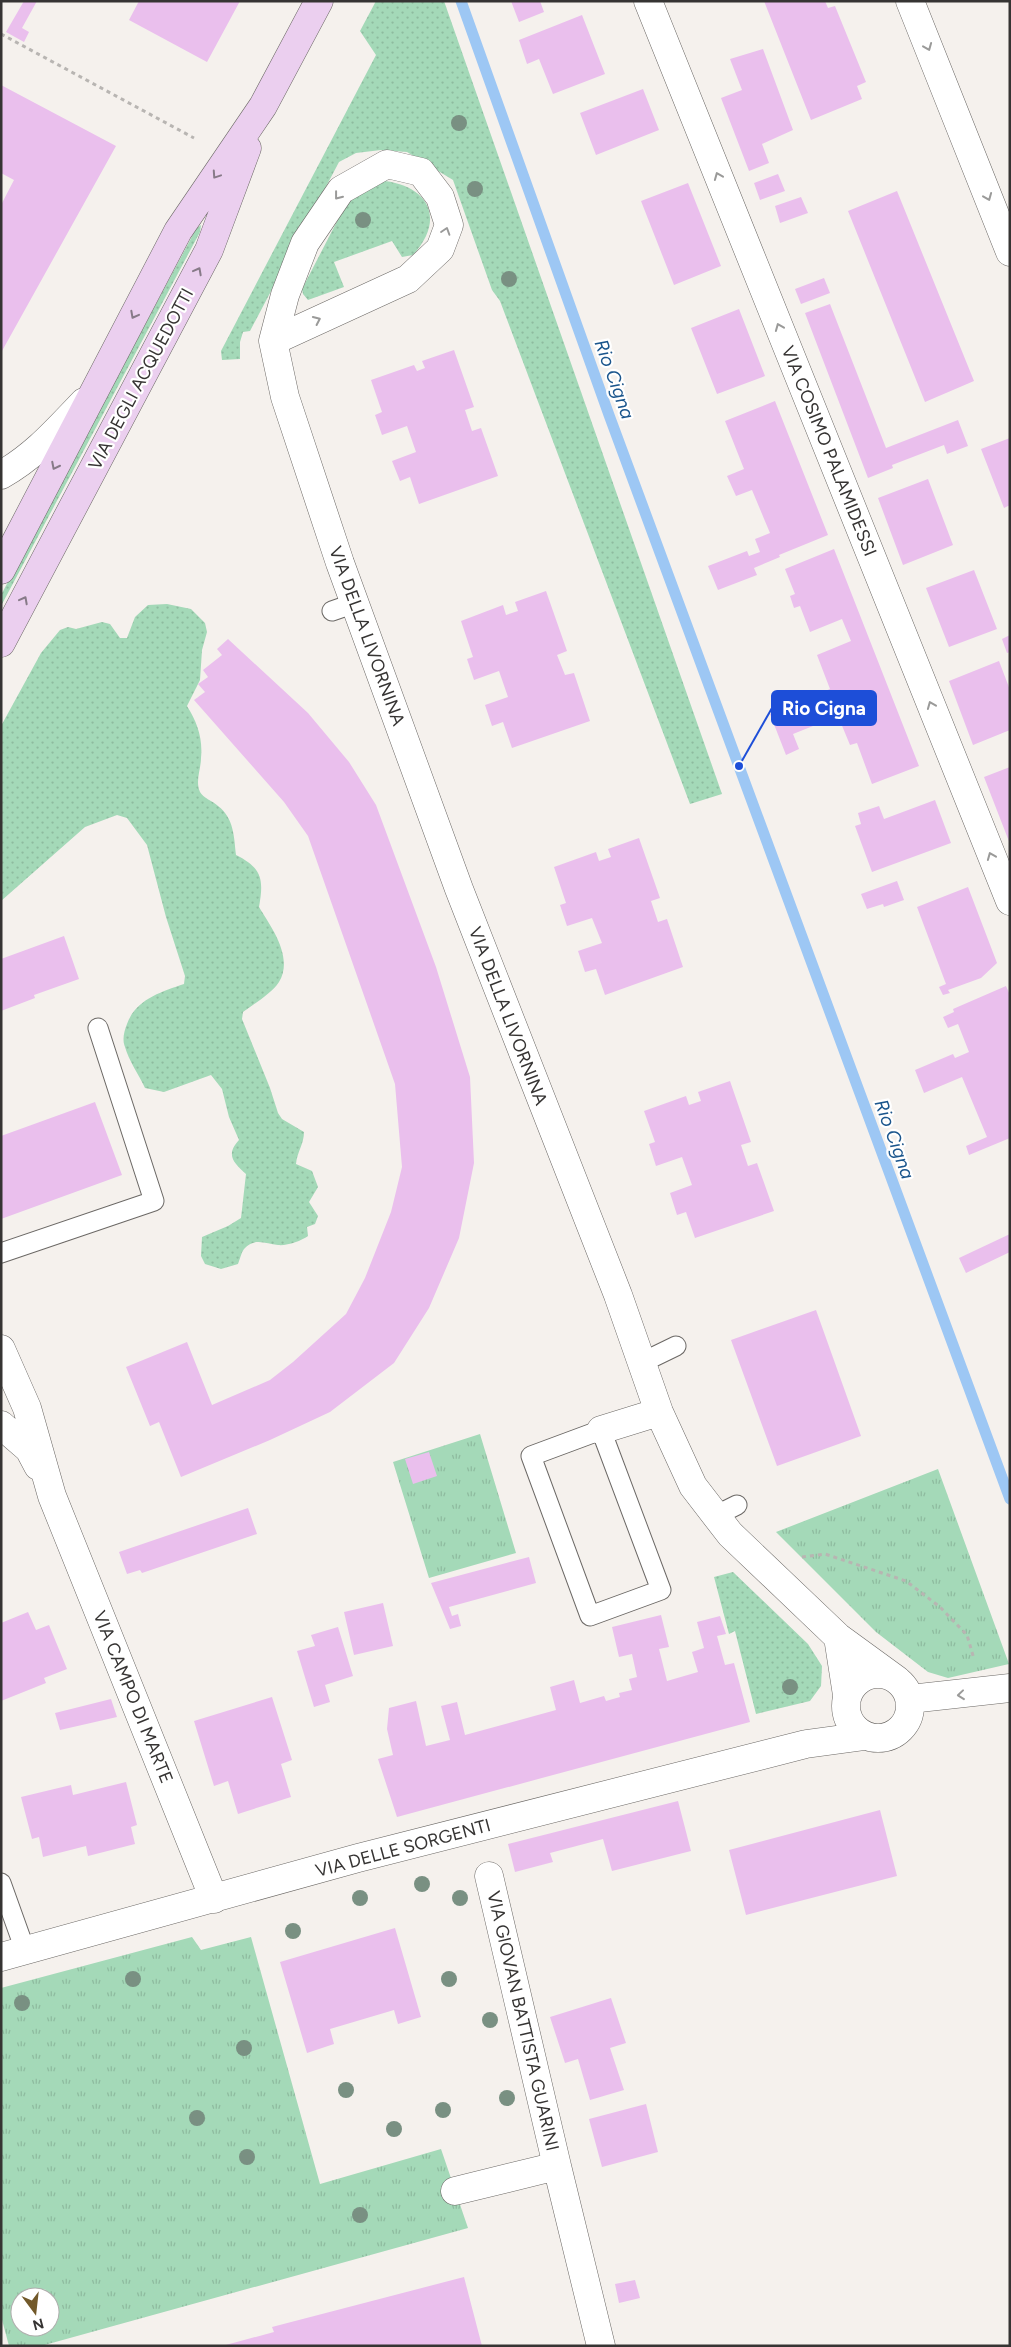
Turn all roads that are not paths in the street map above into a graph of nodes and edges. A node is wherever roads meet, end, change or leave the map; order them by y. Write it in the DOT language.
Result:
graph roads {
  1 [pos="319,1"];
  2 [pos="648,1"];
  3 [pos="910,1"];
  4 [pos="263,106"];
  5 [pos="1010,252"];
  6 [pos="272,341"];
  7 [pos="94,391"];
  8 [pos="1,475"];
  9 [pos="1,570"];
  10 [pos="1,643"];
  11 [pos="1010,901"];
  12 [pos="98,1028"];
  13 [pos="1,1253"];
  14 [pos="676,1346"];
  15 [pos="1,1349"];
  16 [pos="641,1363"];
  17 [pos="659,1412"];
  18 [pos="1,1425"];
  19 [pos="601,1430"];
  20 [pos="52,1496"];
  21 [pos="838,1637"];
  22 [pos="903,1690"];
  23 [pos="997,1690"];
  24 [pos="846,1702"];
  25 [pos="865,1736"];
  26 [pos="806,1744"];
  27 [pos="489,1876"];
  28 [pos="1,1883"];
  29 [pos="214,1899"];
  30 [pos="13,1954"];
  31 [pos="557,2166"];
  32 [pos="456,2190"];
  33 [pos="601,2346"];
  1 -- 4 [label="main road, VIA DEGLI ACQUEDOTTI"];
  11 -- 2 [label="street, VIA COSIMO PALAMIDESSI, one-way"];
  3 -- 5 [label="street, one-way"];
  4 -- 7 [label="main road, VIA DEGLI ACQUEDOTTI, one-way"];
  10 -- 4 [label="main road, VIA DEGLI ACQUEDOTTI, one-way"];
  6 -- 6 [label="street, VIA DELLA LIVORNINA, one-way"];
  6 -- 16 [label="street, VIA DELLA LIVORNINA"];
  7 -- 8 [label="street"];
  7 -- 9 [label="main road, VIA DEGLI ACQUEDOTTI, one-way"];
  12 -- 13 [label="lane"];
  14 -- 16 [label="lane"];
  15 -- 20 [label="street, VIA CAMPO DI MARTE"];
  16 -- 17 [label="street, VIA DELLA LIVORNINA"];
  17 -- 19 [label="street"];
  17 -- 21 [label="street, VIA DELLA LIVORNINA"];
  18 -- 20 [label="street, VIA CAMPO DI MARTE"];
  19 -- 19 [label="lane"];
  20 -- 29 [label="street, VIA CAMPO DI MARTE"];
  21 -- 22 [label="street, VIA DELLA LIVORNINA"];
  21 -- 24 [label="street"];
  23 -- 22 [label="street, one-way"];
  22 -- 24 [label="street, VIA DELLE SORGENTI"];
  22 -- 25 [label="street, VIA DELLE SORGENTI"];
  24 -- 25 [label="street"];
  24 -- 26 [label="street, VIA DELLE SORGENTI"];
  25 -- 26 [label="street, VIA DELLE SORGENTI"];
  26 -- 29 [label="street, VIA DELLE SORGENTI"];
  27 -- 31 [label="street, VIA GIOVAN BATTISTA GUARINI"];
  28 -- 30 [label="lane"];
  29 -- 30 [label="street, VIA DELLE SORGENTI"];
  31 -- 32 [label="street, VIA GIOVAN BATTISTA GUARINI"];
  31 -- 33 [label="street, VIA GIOVAN BATTISTA GUARINI"];
}
